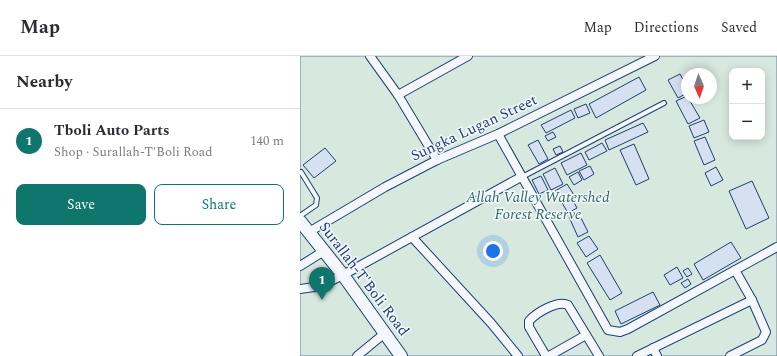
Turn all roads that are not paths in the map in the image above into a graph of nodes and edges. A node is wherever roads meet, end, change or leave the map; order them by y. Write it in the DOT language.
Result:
graph roads {
  1 [pos="370,56"];
  2 [pos="468,56"];
  3 [pos="655,56"];
  4 [pos="638,60"];
  5 [pos="398,96"];
  6 [pos="664,103"];
  7 [pos="498,134"];
  8 [pos="437,160"];
  9 [pos="301,172"];
  10 [pos="521,177"];
  11 [pos="300,216"];
  12 [pos="300,221"];
  13 [pos="309,232"];
  14 [pos="412,237"];
  15 [pos="777,247"];
  16 [pos="324,252"];
  17 [pos="300,266"];
  18 [pos="735,270"];
  19 [pos="343,275"];
  20 [pos="300,289"];
  21 [pos="752,300"];
  22 [pos="385,333"];
  23 [pos="586,335"];
  24 [pos="653,348"];
  25 [pos="357,356"];
  26 [pos="401,356"];
  27 [pos="518,356"];
  28 [pos="548,356"];
  29 [pos="599,356"];
  30 [pos="637,356"];
  31 [pos="657,356"];
  32 [pos="730,356"];
  1 -- 5 [label="street"];
  2 -- 5 [label="street"];
  3 -- 4 [label="street, Sungka Lugan Street"];
  4 -- 7 [label="street, Sungka Lugan Street"];
  5 -- 8 [label="street"];
  6 -- 10 [label="lane"];
  7 -- 8 [label="street, Sungka Lugan Street"];
  7 -- 10 [label="street"];
  8 -- 13 [label="street, Sungka Lugan Street"];
  9 -- 11 [label="lane"];
  10 -- 14 [label="street"];
  10 -- 18 [label="street"];
  12 -- 13 [label="main road, Surallah-T'Boli Road"];
  13 -- 16 [label="main road, Surallah-T'Boli Road"];
  14 -- 19 [label="street"];
  14 -- 27 [label="street"];
  15 -- 18 [label="street"];
  16 -- 17 [label="street"];
  16 -- 19 [label="main road, Surallah-T'Boli Road"];
  18 -- 21 [label="street"];
  19 -- 20 [label="street"];
  19 -- 22 [label="main road, Surallah-T'Boli Road"];
  21 -- 24 [label="street"];
  21 -- 32 [label="street"];
  22 -- 25 [label="street"];
  22 -- 26 [label="main road, Surallah-T'Boli Road"];
  23 -- 28 [label="street"];
  23 -- 28 [label="street"];
  23 -- 29 [label="street"];
  24 -- 30 [label="street"];
  24 -- 31 [label="street"];
}
